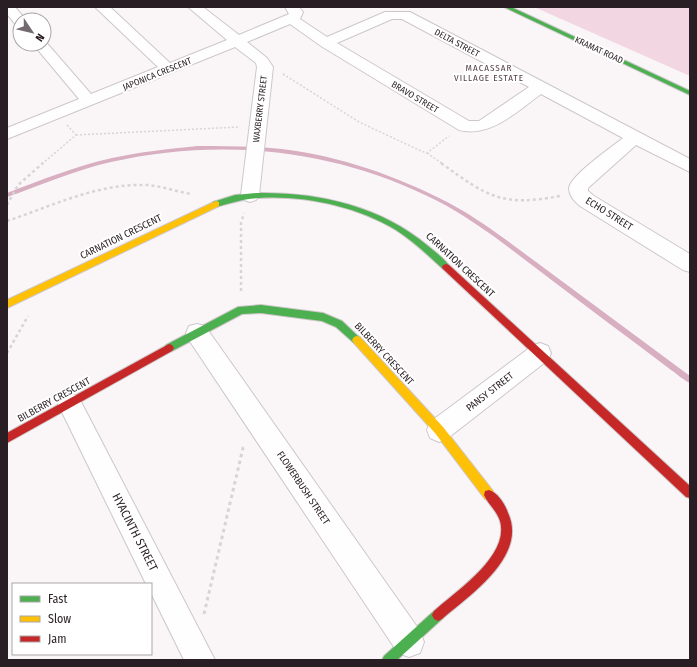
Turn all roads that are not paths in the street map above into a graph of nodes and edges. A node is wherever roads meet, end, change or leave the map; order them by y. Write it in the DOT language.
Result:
graph roads {
  1 [pos="102,7"];
  2 [pos="195,7"];
  3 [pos="507,7"];
  4 [pos="292,13"];
  5 [pos="238,41"];
  6 [pos="326,43"];
  7 [pos="47,52"];
  8 [pos="168,69"];
  9 [pos="540,87"];
  10 [pos="690,93"];
  11 [pos="89,101"];
  12 [pos="7,134"];
  13 [pos="635,137"];
  14 [pos="690,166"];
  15 [pos="250,195"];
  16 [pos="690,264"];
  17 [pos="7,304"];
  18 [pos="197,333"];
  19 [pos="540,353"];
  20 [pos="70,404"];
  21 [pos="439,430"];
  22 [pos="7,438"];
  23 [pos="690,493"];
  24 [pos="409,642"];
  25 [pos="198,655"];
  26 [pos="388,660"];
  1 -- 8 [label="street"];
  2 -- 5 [label="street, WAXBERRY STREET"];
  3 -- 10 [label="street, KRAMAT ROAD"];
  4 -- 5 [label="street, JAPONICA CRESCENT"];
  4 -- 6 [label="street, BRAVO STREET"];
  5 -- 8 [label="street, JAPONICA CRESCENT"];
  5 -- 15 [label="street, WAXBERRY STREET"];
  6 -- 9 [label="street, DELTA STREET"];
  6 -- 9 [label="street, BRAVO STREET"];
  7 -- 11 [label="street"];
  8 -- 11 [label="street, JAPONICA CRESCENT"];
  9 -- 13 [label="street, DELTA STREET"];
  11 -- 12 [label="street, JAPONICA CRESCENT"];
  13 -- 14 [label="street, DELTA STREET"];
  13 -- 16 [label="street, ECHO STREET"];
  15 -- 17 [label="street, CARNATION CRESCENT"];
  15 -- 19 [label="street, CARNATION CRESCENT"];
  18 -- 20 [label="street, BILBERRY CRESCENT"];
  18 -- 21 [label="street, BILBERRY CRESCENT"];
  18 -- 24 [label="street, FLOWERBUSH STREET"];
  19 -- 21 [label="street, PANSY STREET"];
  19 -- 23 [label="street, CARNATION CRESCENT"];
  20 -- 22 [label="street, BILBERRY CRESCENT"];
  20 -- 25 [label="street, HYACINTH STREET"];
  21 -- 24 [label="street, BILBERRY CRESCENT"];
  24 -- 26 [label="street, BILBERRY CRESCENT"];
}
